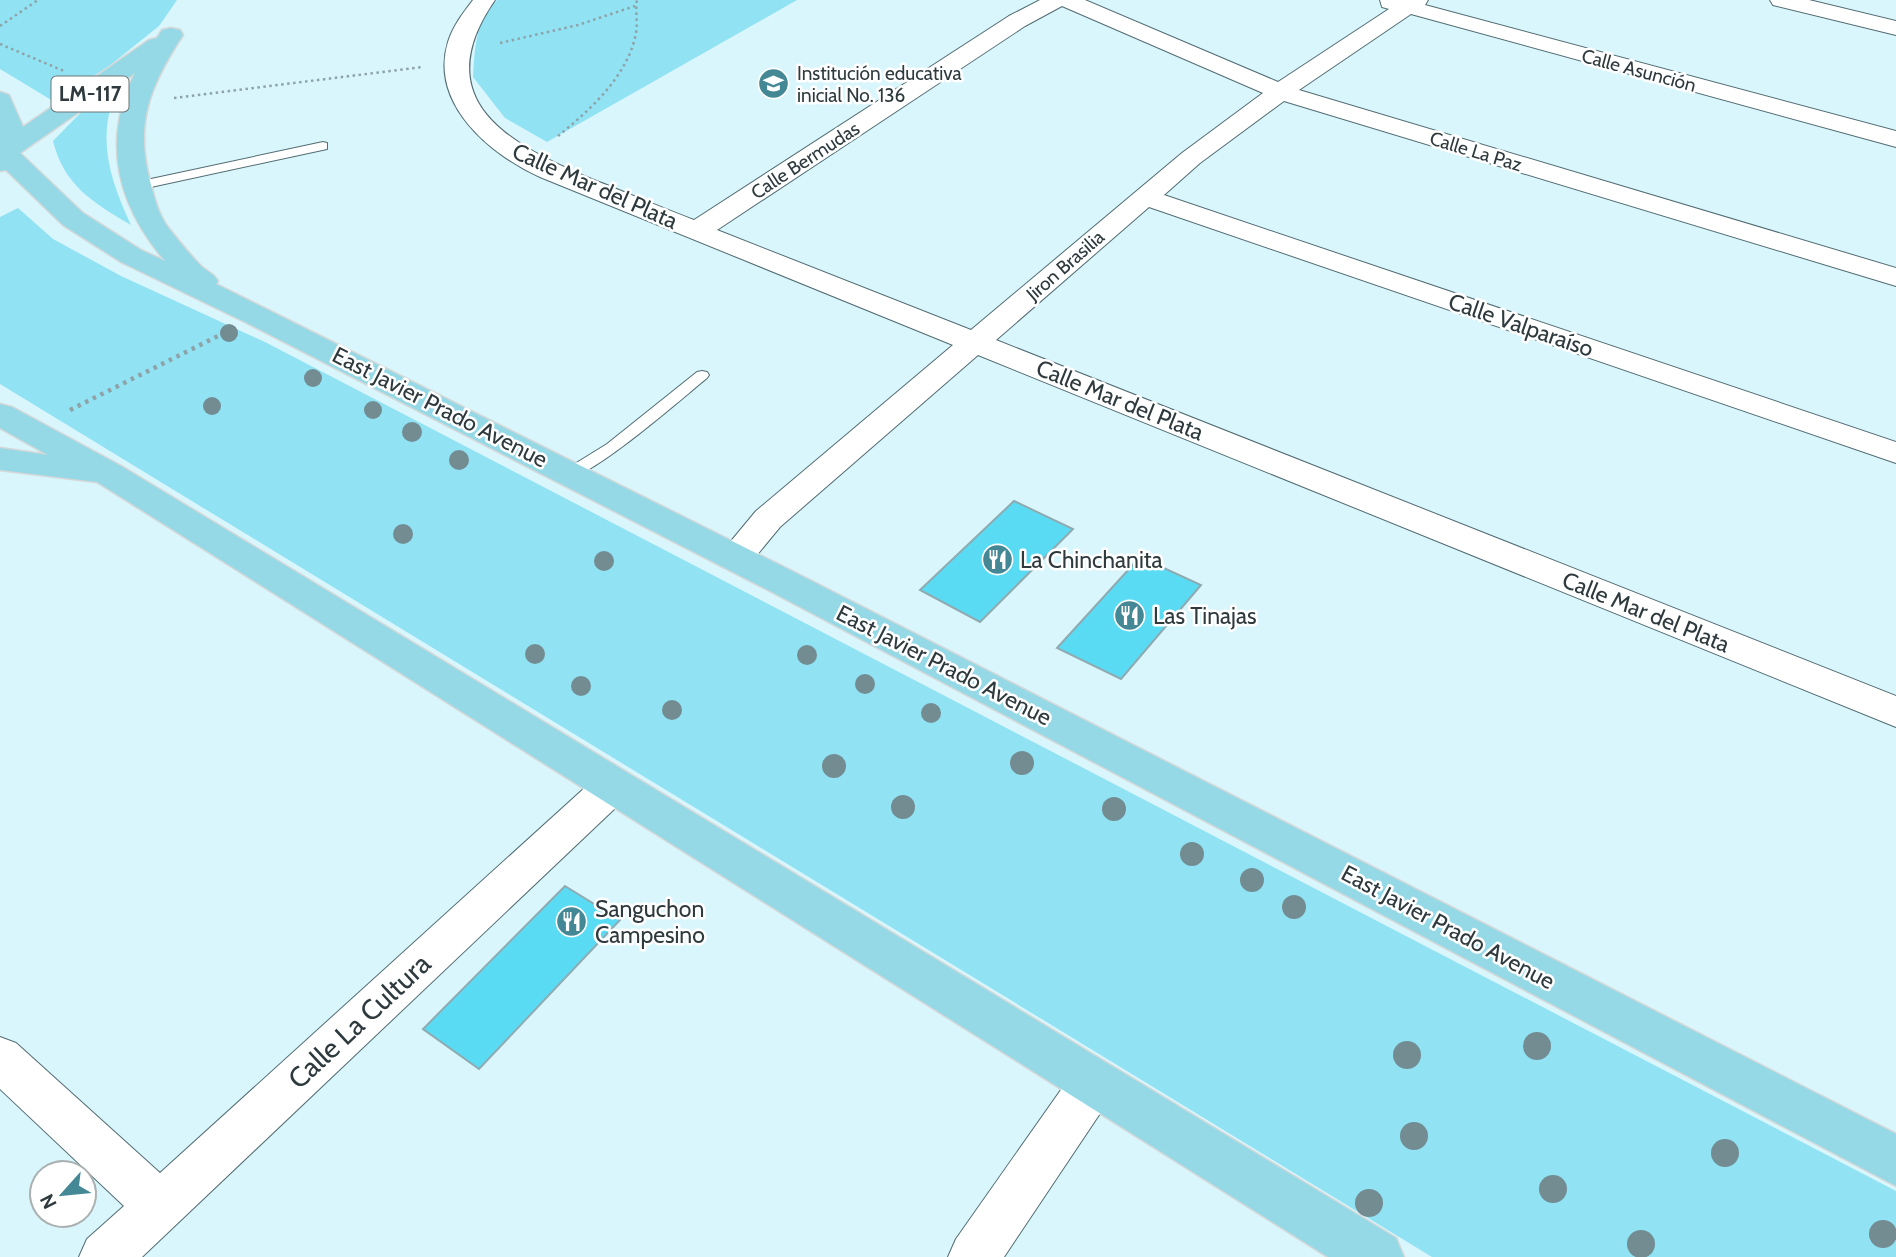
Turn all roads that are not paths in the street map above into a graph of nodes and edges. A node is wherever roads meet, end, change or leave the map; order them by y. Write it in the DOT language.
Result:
graph roads {
  1 [pos="484,0"];
  2 [pos="1057,0"];
  3 [pos="1066,0"];
  4 [pos="1780,0"];
  5 [pos="1402,3"];
  6 [pos="1896,28"];
  7 [pos="1280,92"];
  8 [pos="0,100"];
  9 [pos="1896,139"];
  10 [pos="323,146"];
  11 [pos="5,156"];
  12 [pos="137,186"];
  13 [pos="1145,197"];
  14 [pos="696,231"];
  15 [pos="1896,276"];
  16 [pos="258,316"];
  17 [pos="976,342"];
  18 [pos="702,375"];
  19 [pos="14,423"];
  20 [pos="1896,453"];
  21 [pos="0,459"];
  22 [pos="109,474"];
  23 [pos="571,474"];
  24 [pos="736,558"];
  25 [pos="1896,712"];
  26 [pos="614,785"];
  27 [pos="0,1058"];
  28 [pos="1094,1082"];
  29 [pos="1896,1161"];
  30 [pos="160,1206"];
  31 [pos="105,1257"];
  32 [pos="974,1257"];
  33 [pos="1377,1257"];
  1 -- 14 [label="street, Calle Mar del Plata"];
  2 -- 14 [label="street, Calle Bermudas"];
  3 -- 7 [label="street, Calle La Paz"];
  4 -- 6 [label="street"];
  5 -- 7 [label="street, Jiron Brasilia"];
  5 -- 9 [label="street, Calle Asunción"];
  7 -- 13 [label="street, Jiron Brasilia"];
  7 -- 15 [label="street, Calle La Paz"];
  8 -- 11 [label="main road"];
  10 -- 12 [label="lane"];
  11 -- 12 [label="main road, LM-117"];
  11 -- 16 [label="main road, East Javier Prado Avenue"];
  12 -- 16 [label="main road"];
  13 -- 17 [label="street, Jiron Brasilia"];
  13 -- 20 [label="street, Calle Valparaíso"];
  14 -- 17 [label="street, Calle Mar del Plata"];
  16 -- 23 [label="main road, East Javier Prado Avenue"];
  17 -- 24 [label="street, Jiron Brasilia"];
  17 -- 25 [label="street, Calle Mar del Plata"];
  18 -- 23 [label="lane"];
  19 -- 22 [label="main road"];
  21 -- 22 [label="main road"];
  22 -- 26 [label="main road"];
  23 -- 24 [label="main road, East Javier Prado Avenue"];
  24 -- 29 [label="main road, East Javier Prado Avenue"];
  26 -- 28 [label="main road"];
  26 -- 30 [label="street, Calle La Cultura"];
  27 -- 30 [label="street"];
  28 -- 32 [label="street"];
  28 -- 33 [label="main road"];
  30 -- 31 [label="street, Calle La Cultura"];
}
